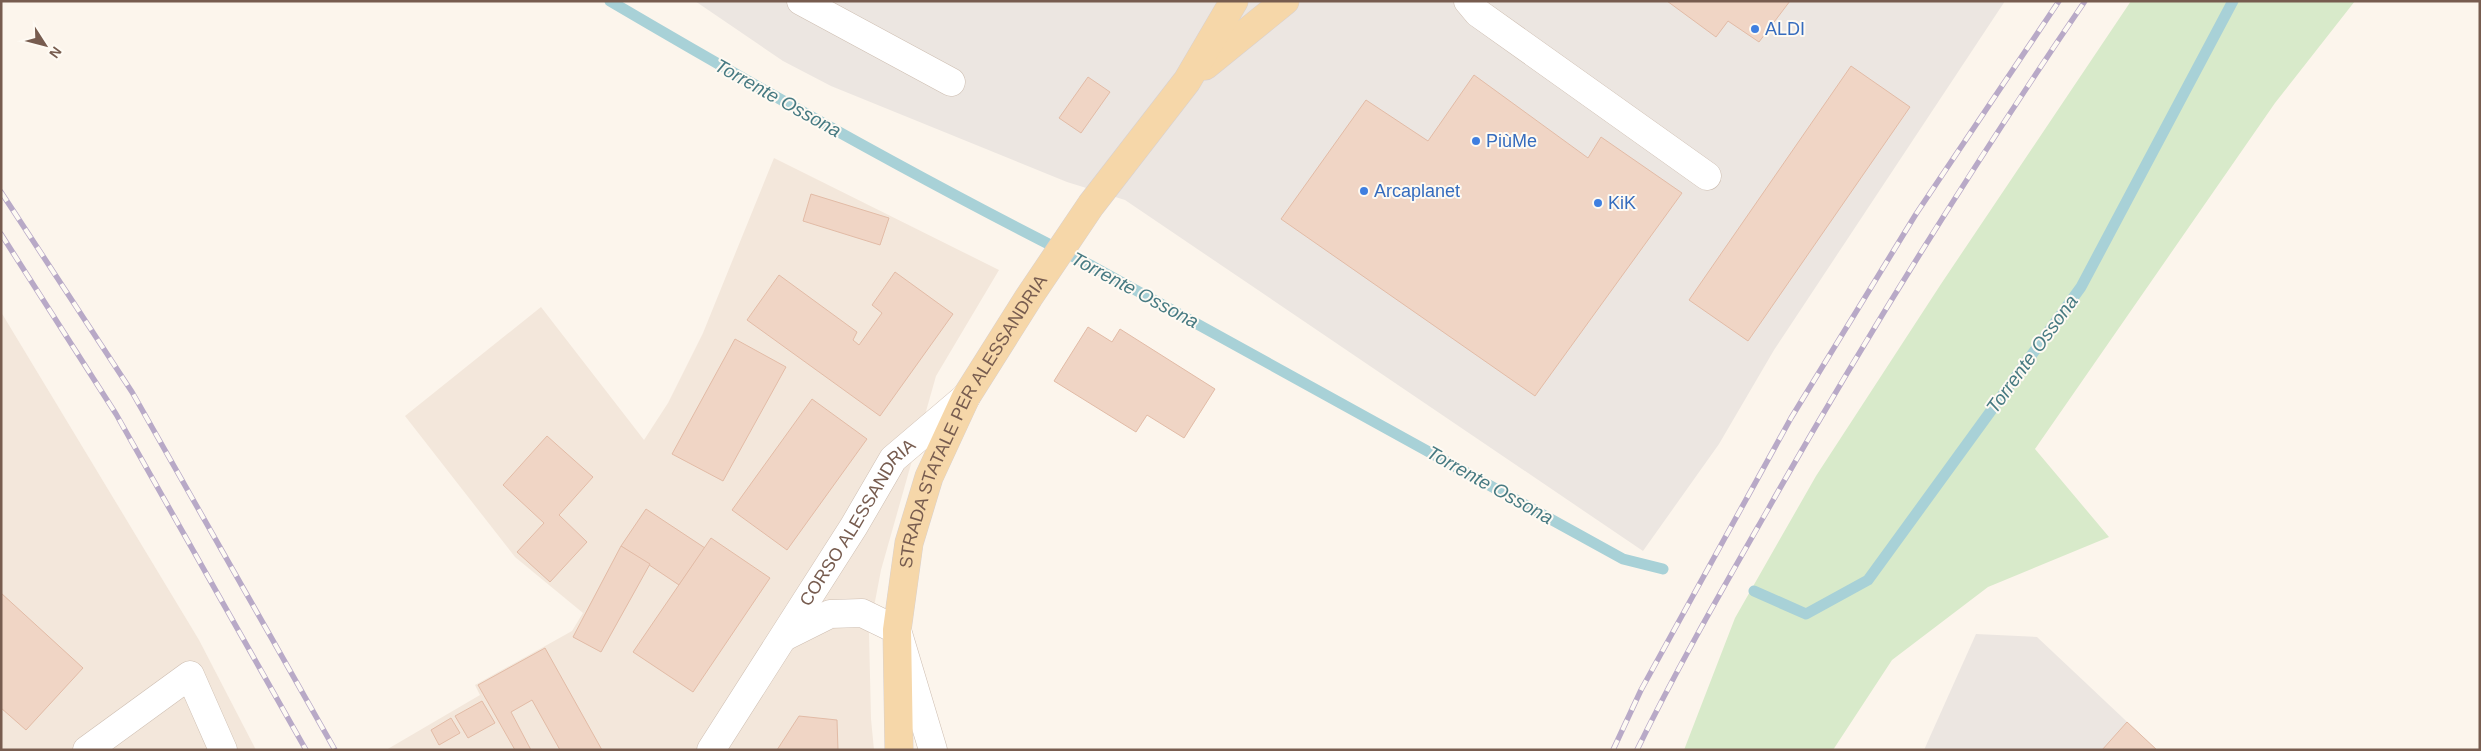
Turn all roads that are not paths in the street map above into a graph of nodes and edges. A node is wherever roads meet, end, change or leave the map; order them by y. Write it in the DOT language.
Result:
graph roads {
  1 [pos="801,1"];
  2 [pos="1234,1"];
  3 [pos="1285,1"];
  4 [pos="1448,1"];
  5 [pos="1473,7"];
  6 [pos="1187,81"];
  7 [pos="951,82"];
  8 [pos="1707,176"];
  9 [pos="966,397"];
  10 [pos="897,630"];
  11 [pos="783,638"];
  12 [pos="87,750"];
  13 [pos="223,750"];
  14 [pos="711,750"];
  15 [pos="899,750"];
  16 [pos="933,750"];
  1 -- 7 [label="street"];
  2 -- 6 [label="main road, STRADA STATALE PER ALESSANDRIA"];
  3 -- 6 [label="main road, STRADA STATALE PER ALESSANDRIA"];
  4 -- 5 [label="street"];
  5 -- 8 [label="street"];
  6 -- 9 [label="main road, STRADA STATALE PER ALESSANDRIA"];
  9 -- 10 [label="main road, STRADA STATALE PER ALESSANDRIA"];
  9 -- 11 [label="street, CORSO ALESSANDRIA"];
  10 -- 11 [label="street, CORSO ALESSANDRIA"];
  10 -- 15 [label="main road, STRADA STATALE PER ALESSANDRIA"];
  10 -- 16 [label="street"];
  11 -- 14 [label="street, CORSO ALESSANDRIA"];
  12 -- 13 [label="street"];
}
